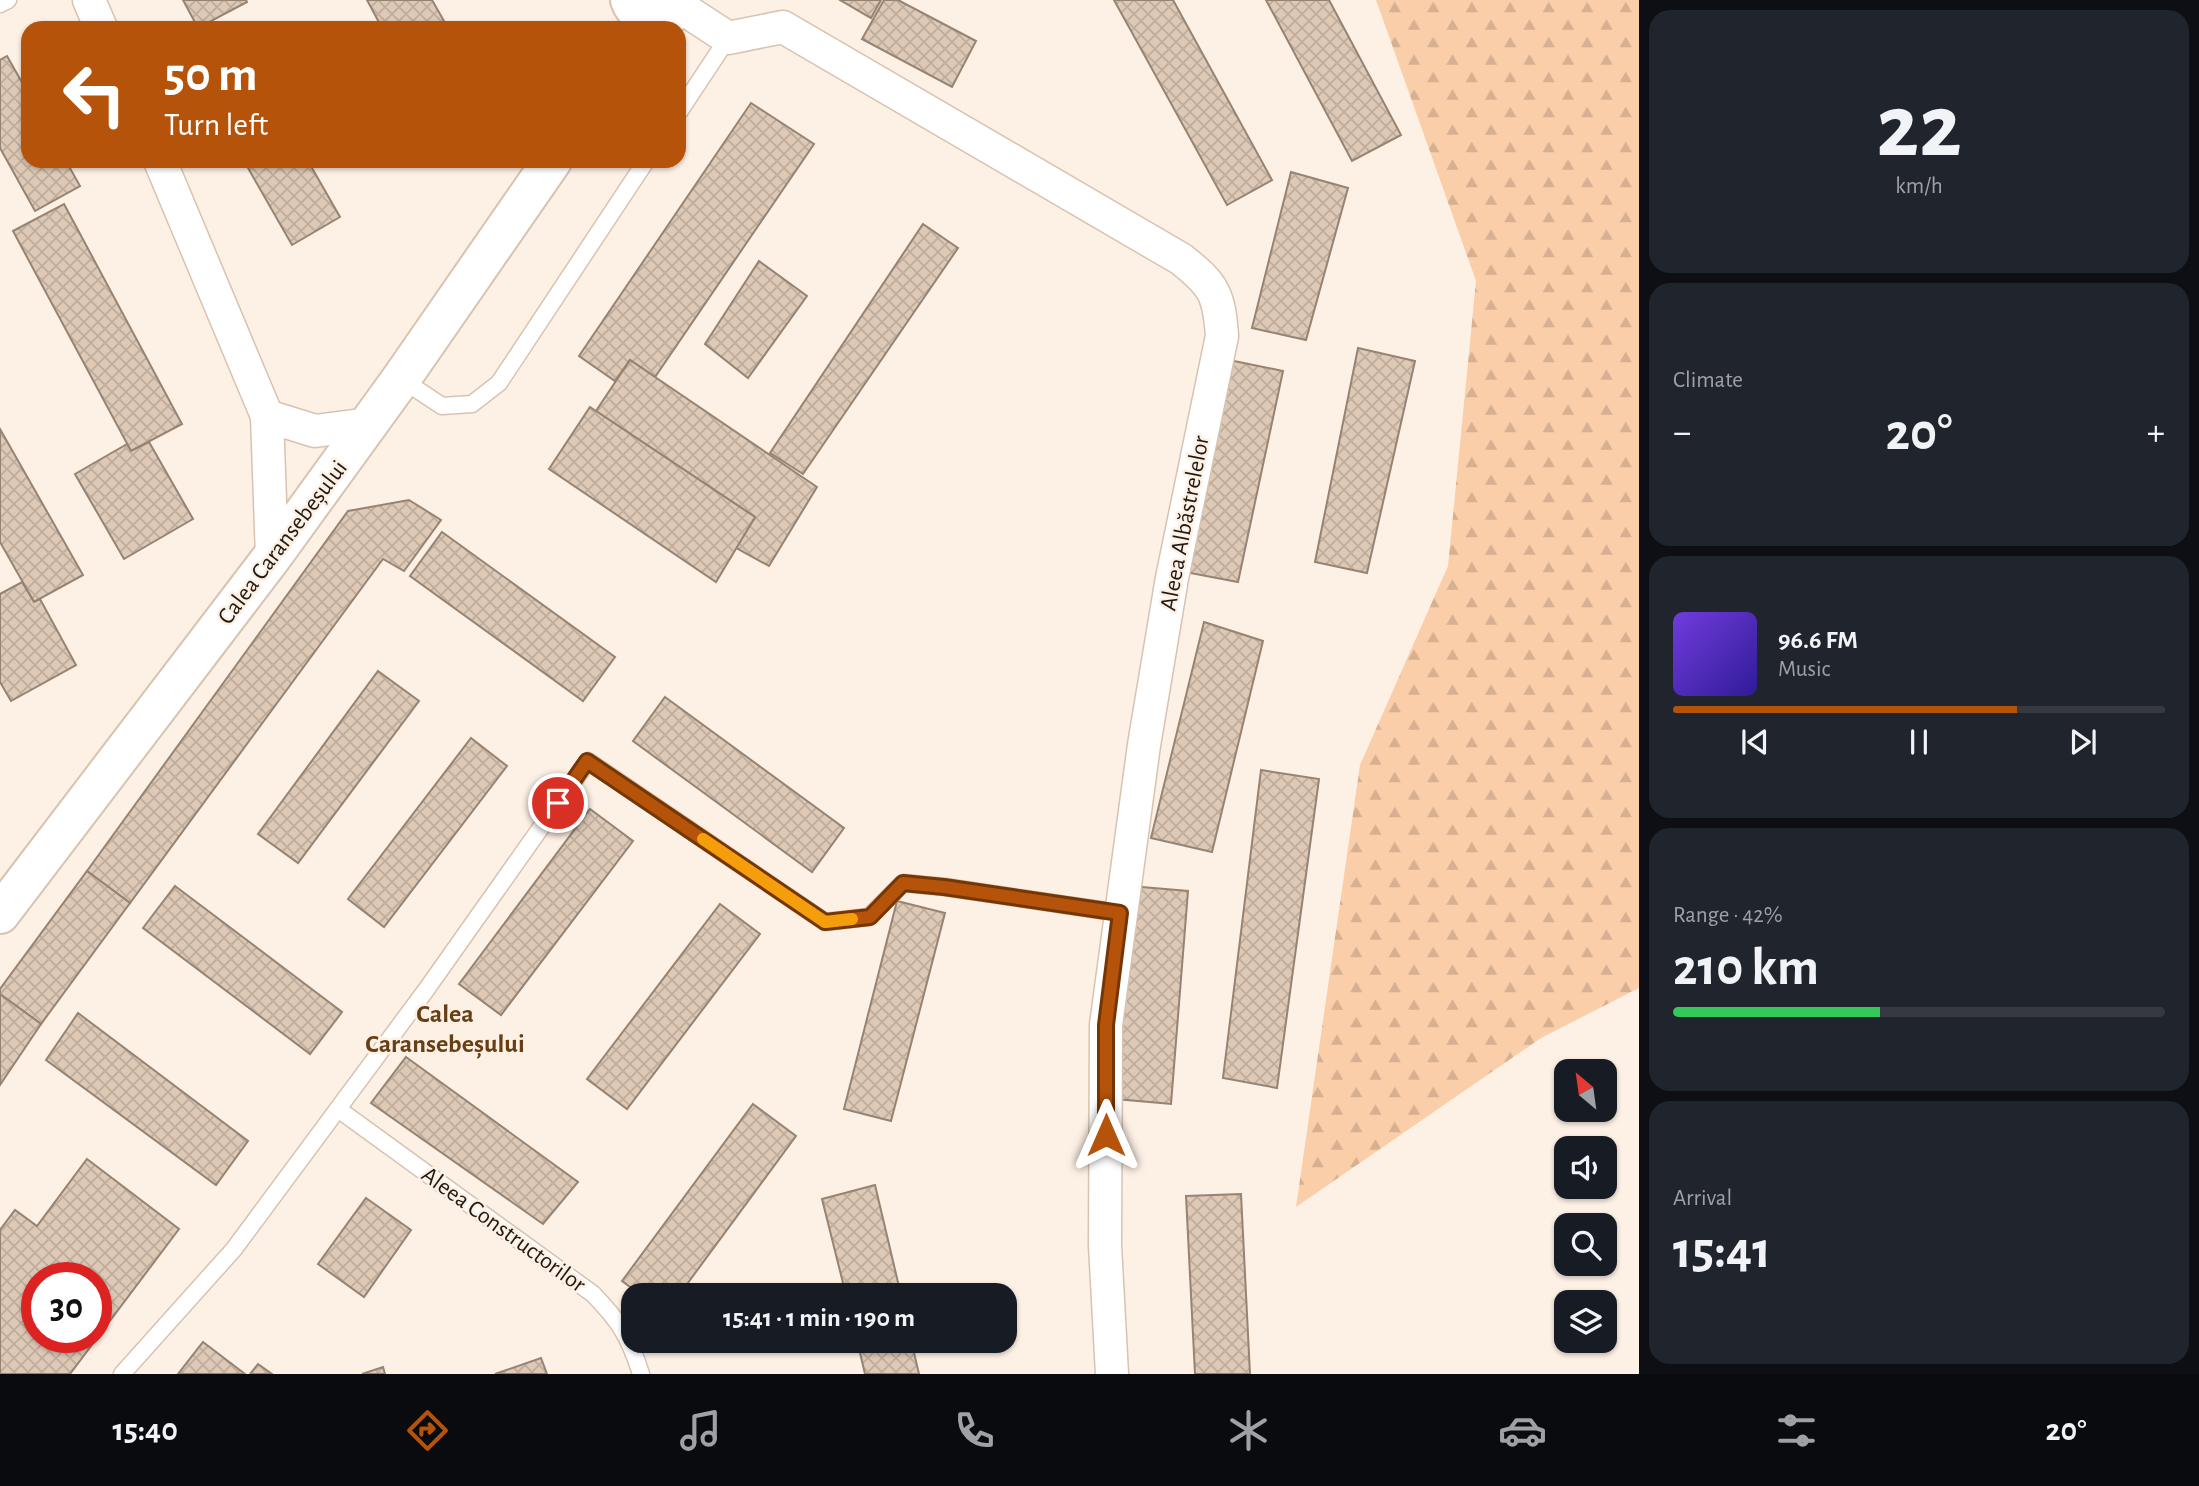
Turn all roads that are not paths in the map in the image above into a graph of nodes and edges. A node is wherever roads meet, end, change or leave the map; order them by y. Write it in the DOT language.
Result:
graph roads {
  1 [pos="8,0"];
  2 [pos="89,0"];
  3 [pos="680,3"];
  4 [pos="0,4"];
  5 [pos="635,14"];
  6 [pos="99,21"];
  7 [pos="728,38"];
  8 [pos="686,101"];
  9 [pos="163,168"];
  10 [pos="547,168"];
  11 [pos="641,168"];
  12 [pos="401,379"];
  13 [pos="267,416"];
  14 [pos="369,424"];
  15 [pos="272,557"];
  16 [pos="1120,913"];
  17 [pos="0,914"];
  18 [pos="338,1108"];
  19 [pos="122,1374"];
  20 [pos="641,1374"];
  21 [pos="1112,1374"];
  1 -- 4 [label="lane"];
  2 -- 6 [label="street"];
  3 -- 5 [label="main road"];
  3 -- 7 [label="street"];
  7 -- 8 [label="lane"];
  7 -- 16 [label="street, Aleea Albăstrelelor"];
  9 -- 13 [label="street"];
  10 -- 12 [label="main road, Calea Caransebeșului"];
  11 -- 12 [label="lane"];
  12 -- 14 [label="main road, Calea Caransebeșului"];
  13 -- 14 [label="street"];
  13 -- 15 [label="street"];
  14 -- 15 [label="main road, Calea Caransebeșului"];
  15 -- 17 [label="main road, Calea Caransebeșului"];
  16 -- 18 [label="lane"];
  16 -- 21 [label="street, Aleea Albăstrelelor"];
  18 -- 19 [label="lane"];
  18 -- 20 [label="lane, Aleea Constructorilor"];
}
